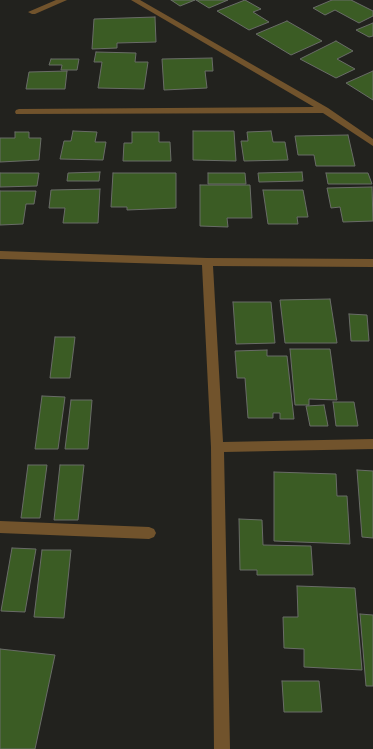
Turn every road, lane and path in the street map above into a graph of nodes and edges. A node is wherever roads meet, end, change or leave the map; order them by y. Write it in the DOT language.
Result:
graph roads {
  1 [pos="62,0"];
  2 [pos="135,0"];
  3 [pos="32,12"];
  4 [pos="325,110"];
  5 [pos="19,112"];
  6 [pos="373,143"];
  7 [pos="0,255"];
  8 [pos="207,262"];
  9 [pos="373,263"];
  10 [pos="373,444"];
  11 [pos="217,447"];
  12 [pos="0,528"];
  13 [pos="149,533"];
  14 [pos="222,749"];
  1 -- 3 [label="street"];
  2 -- 4 [label="street"];
  4 -- 5 [label="street"];
  4 -- 6 [label="street"];
  7 -- 8 [label="street"];
  8 -- 9 [label="street"];
  8 -- 11 [label="street"];
  10 -- 11 [label="street"];
  11 -- 14 [label="street"];
  12 -- 13 [label="street"];
}
